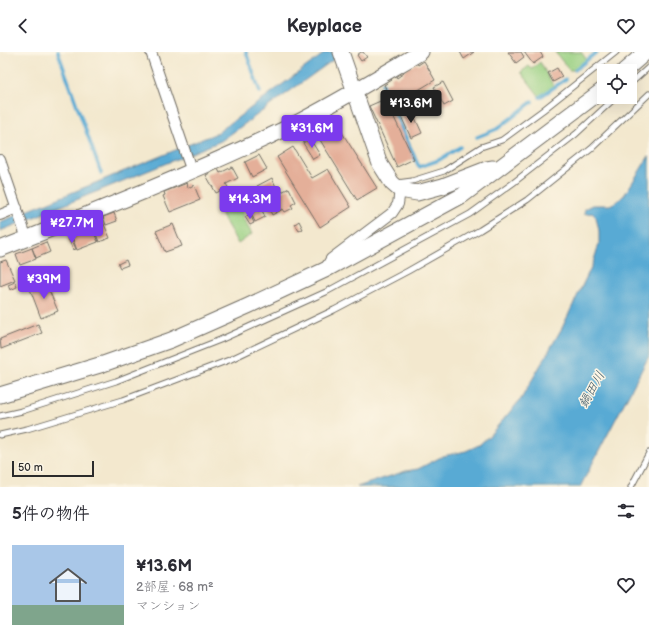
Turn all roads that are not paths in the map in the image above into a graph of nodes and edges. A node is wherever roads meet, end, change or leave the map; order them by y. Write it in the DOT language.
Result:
graph roads {
  1 [pos="151,52"];
  2 [pos="421,52"];
  3 [pos="616,52"];
  4 [pos="646,52"];
  5 [pos="342,56"];
  6 [pos="632,64"];
  7 [pos="649,66"];
  8 [pos="637,77"];
  9 [pos="354,91"];
  10 [pos="597,94"];
  11 [pos="649,94"];
  12 [pos="608,104"];
  13 [pos="0,160"];
  14 [pos="190,165"];
  15 [pos="502,166"];
  16 [pos="396,186"];
  17 [pos="18,209"];
  18 [pos="0,215"];
  19 [pos="26,233"];
  20 [pos="0,249"];
  21 [pos="325,270"];
  22 [pos="0,395"];
  23 [pos="0,416"];
  24 [pos="0,435"];
  25 [pos="649,453"];
  26 [pos="631,487"];
  1 -- 14 [label="street"];
  2 -- 9 [label="street"];
  3 -- 16 [label="lane"];
  4 -- 6 [label="street"];
  5 -- 9 [label="street"];
  7 -- 8 [label="lane"];
  9 -- 14 [label="street"];
  9 -- 16 [label="street"];
  10 -- 15 [label="street"];
  11 -- 24 [label="lane"];
  12 -- 23 [label="lane"];
  13 -- 17 [label="street"];
  14 -- 19 [label="street"];
  15 -- 16 [label="street"];
  15 -- 21 [label="street"];
  16 -- 21 [label="street"];
  17 -- 18 [label="street"];
  17 -- 19 [label="street"];
  19 -- 20 [label="street"];
  21 -- 22 [label="street"];
  25 -- 26 [label="lane"];
}
